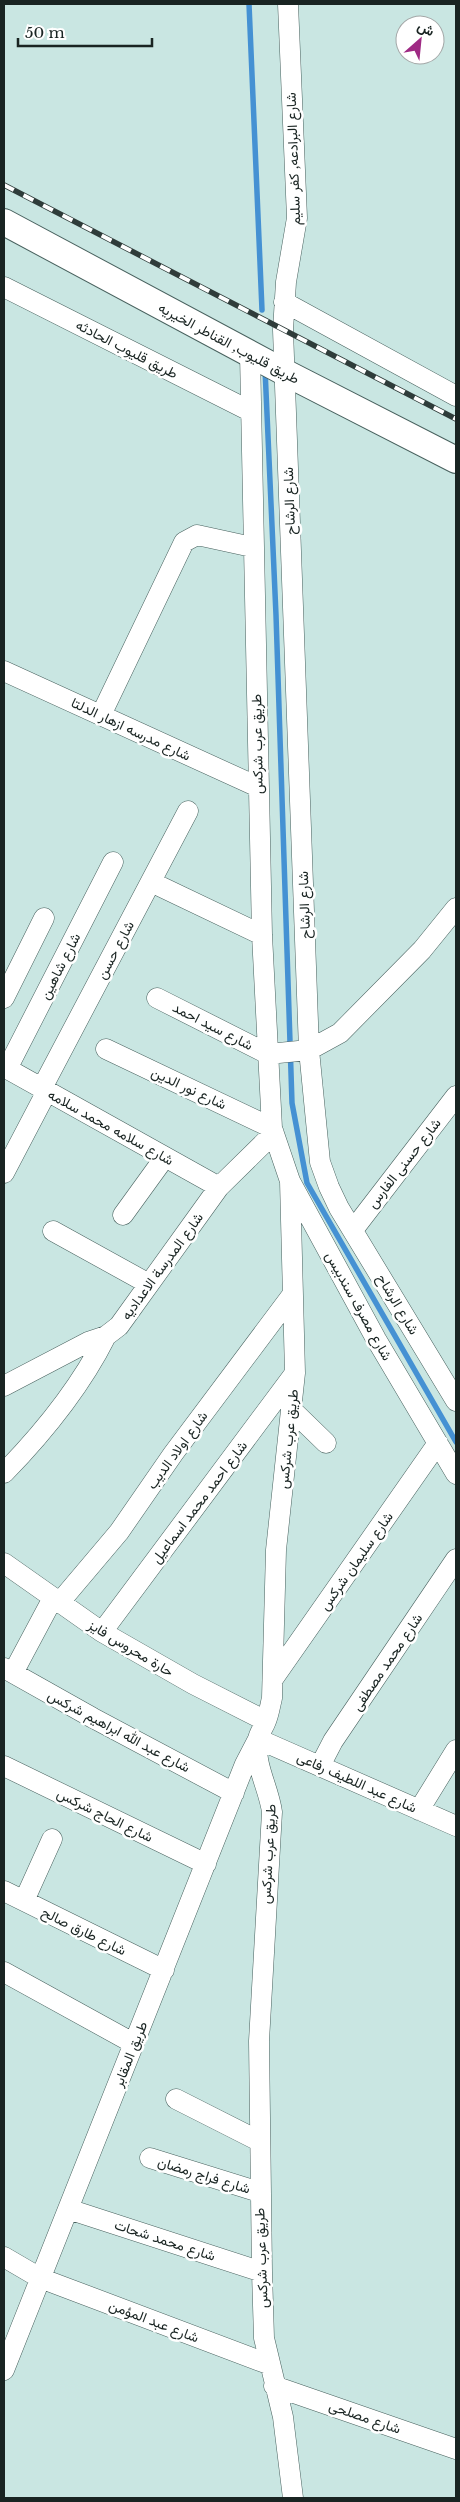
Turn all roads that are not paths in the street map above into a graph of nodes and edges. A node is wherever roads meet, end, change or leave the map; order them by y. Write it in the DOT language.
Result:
graph roads {
  1 [pos="288,4"];
  2 [pos="4,222"];
  3 [pos="4,287"];
  4 [pos="284,302"];
  5 [pos="250,354"];
  6 [pos="284,372"];
  7 [pos="456,396"];
  8 [pos="250,411"];
  9 [pos="456,460"];
  10 [pos="252,547"];
  11 [pos="4,671"];
  12 [pos="102,715"];
  13 [pos="258,787"];
  14 [pos="188,811"];
  15 [pos="113,862"];
  16 [pos="151,882"];
  17 [pos="456,908"];
  18 [pos="44,918"];
  19 [pos="262,935"];
  20 [pos="4,998"];
  21 [pos="157,998"];
  22 [pos="106,1049"];
  23 [pos="310,1050"];
  24 [pos="268,1054"];
  25 [pos="5,1068"];
  26 [pos="44,1090"];
  27 [pos="456,1096"];
  28 [pos="273,1130"];
  29 [pos="165,1157"];
  30 [pos="4,1174"];
  31 [pos="290,1181"];
  32 [pos="219,1187"];
  33 [pos="123,1215"];
  34 [pos="353,1230"];
  35 [pos="53,1231"];
  36 [pos="149,1284"];
  37 [pos="292,1295"];
  38 [pos="106,1336"];
  39 [pos="296,1373"];
  40 [pos="7,1382"];
  41 [pos="456,1401"];
  42 [pos="292,1410"];
  43 [pos="326,1443"];
  44 [pos="438,1443"];
  45 [pos="4,1473"];
  46 [pos="456,1474"];
  47 [pos="456,1559"];
  48 [pos="4,1563"];
  49 [pos="56,1601"];
  50 [pos="102,1632"];
  51 [pos="8,1670"];
  52 [pos="273,1679"];
  53 [pos="266,1721"];
  54 [pos="258,1739"];
  55 [pos="456,1750"];
  56 [pos="4,1766"];
  57 [pos="320,1766"];
  58 [pos="234,1792"];
  59 [pos="419,1810"];
  60 [pos="456,1826"];
  61 [pos="52,1839"];
  62 [pos="206,1864"];
  63 [pos="4,1891"];
  64 [pos="24,1901"];
  65 [pos="164,1970"];
  66 [pos="4,1972"];
  67 [pos="133,2043"];
  68 [pos="176,2099"];
  69 [pos="259,2141"];
  70 [pos="150,2158"];
  71 [pos="259,2192"];
  72 [pos="68,2209"];
  73 [pos="4,2258"];
  74 [pos="262,2272"];
  75 [pos="40,2278"];
  76 [pos="268,2364"];
  77 [pos="4,2370"];
  78 [pos="274,2386"];
  79 [pos="456,2449"];
  80 [pos="293,2498"];
  1 -- 4 [label="street, شارع البرادعه, كفر سليم"];
  2 -- 5 [label="main road, طريق قليوب, القناطر الخيريه"];
  3 -- 8 [label="street, طريق قليوب الحادثه"];
  4 -- 6 [label="street, شارع البرادعه, كفر سليم"];
  4 -- 7 [label="street"];
  5 -- 6 [label="main road, طريق قليوب, القناطر الخيريه"];
  5 -- 8 [label="street, طريق عرب شركس"];
  6 -- 9 [label="main road, طريق قليوب, القناطر الخيريه"];
  6 -- 23 [label="street, شارع الرشاح"];
  8 -- 10 [label="street, طريق عرب شركس"];
  10 -- 12 [label="street"];
  10 -- 13 [label="street, طريق عرب شركس"];
  11 -- 12 [label="street, شارع مدرسه ازهار الدلتا"];
  12 -- 13 [label="street, شارع مدرسه ازهار الدلتا"];
  13 -- 19 [label="street, طريق عرب شركس"];
  14 -- 16 [label="street, شارع حسن"];
  15 -- 25 [label="street, شارع شاهين"];
  16 -- 19 [label="street"];
  16 -- 26 [label="street, شارع حسن"];
  17 -- 23 [label="street"];
  18 -- 20 [label="street"];
  19 -- 24 [label="street, طريق عرب شركس"];
  21 -- 24 [label="street, شارع سيد احمد"];
  22 -- 28 [label="street, شارع نور الدين"];
  23 -- 24 [label="street"];
  23 -- 34 [label="street, شارع الرشاح"];
  24 -- 28 [label="street, طريق عرب شركس"];
  25 -- 26 [label="street, شارع سلامه محمد سلامه"];
  26 -- 29 [label="street, شارع سلامه محمد سلامه"];
  26 -- 30 [label="street, شارع حسن"];
  27 -- 34 [label="street, شارع حسنى الفارس"];
  28 -- 31 [label="street, شارع مصرف سندبيس"];
  28 -- 32 [label="street, شارع المدرسة الاعداديه"];
  29 -- 32 [label="street, شارع سلامه محمد سلامه"];
  29 -- 33 [label="street"];
  31 -- 37 [label="street, طريق عرب شركس"];
  31 -- 44 [label="street, شارع مصرف سندبيس"];
  32 -- 36 [label="street, شارع المدرسة الاعداديه"];
  34 -- 41 [label="street, شارع الرشاح"];
  35 -- 36 [label="street"];
  36 -- 38 [label="street, شارع المدرسة الاعداديه"];
  37 -- 39 [label="street, طريق عرب شركس"];
  37 -- 49 [label="street, شارع اولاد الديب"];
  38 -- 40 [label="street, شارع المدرسة الاعداديه"];
  38 -- 45 [label="street"];
  39 -- 42 [label="street, طريق عرب شركس"];
  39 -- 50 [label="street, شارع احمد محمد اسماعيل"];
  42 -- 43 [label="street"];
  42 -- 52 [label="street, طريق عرب شركس"];
  44 -- 46 [label="street, شارع مصرف سندبيس"];
  44 -- 52 [label="street, شارع سليمان شركس"];
  47 -- 57 [label="street, شارع محمد مصطفى"];
  48 -- 49 [label="street, حارة محروس فايز"];
  49 -- 50 [label="street, حارة محروس فايز"];
  49 -- 51 [label="street, شارع اولاد الديب"];
  50 -- 53 [label="street, حارة محروس فايز"];
  51 -- 58 [label="street, شارع عبد الله ابراهيم شركس"];
  52 -- 53 [label="street, طريق عرب شركس"];
  53 -- 54 [label="street, طريق عرب شركس"];
  54 -- 57 [label="street, شارع عبد اللطيف رفاعى"];
  54 -- 58 [label="street, طريق المقابر"];
  54 -- 69 [label="street, طريق عرب شركس"];
  55 -- 59 [label="street"];
  56 -- 62 [label="street, شارع الحاج شركس"];
  57 -- 59 [label="street, شارع عبد اللطيف رفاعى"];
  58 -- 62 [label="street, طريق المقابر"];
  59 -- 60 [label="street, شارع عبد اللطيف رفاعى"];
  61 -- 64 [label="street"];
  62 -- 65 [label="street, طريق المقابر"];
  63 -- 64 [label="street, شارع طارق صالح"];
  64 -- 65 [label="street, شارع طارق صالح"];
  65 -- 67 [label="street, طريق المقابر"];
  66 -- 67 [label="street"];
  67 -- 72 [label="street, طريق المقابر"];
  68 -- 69 [label="street"];
  69 -- 71 [label="street, طريق عرب شركس"];
  70 -- 71 [label="street, شارع فراج رمضان"];
  71 -- 74 [label="street, طريق عرب شركس"];
  72 -- 74 [label="street, شارع محمد شحات"];
  72 -- 75 [label="street, طريق المقابر"];
  73 -- 75 [label="street, شارع عبد المؤمن"];
  74 -- 76 [label="street, طريق عرب شركس"];
  75 -- 76 [label="street, شارع عبد المؤمن"];
  75 -- 77 [label="street, طريق المقابر"];
  76 -- 78 [label="street, طريق عرب شركس"];
  78 -- 79 [label="street, شارع مصلحى"];
  78 -- 80 [label="street, طريق عرب شركس"];
}
